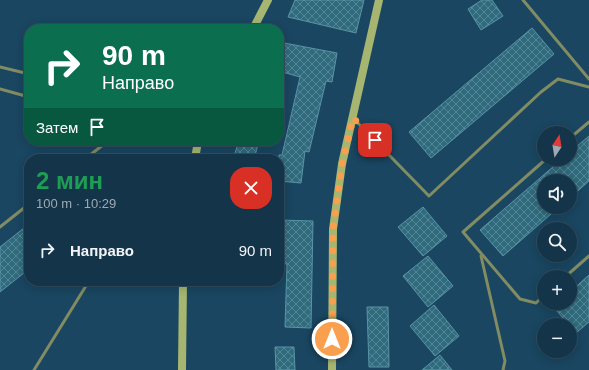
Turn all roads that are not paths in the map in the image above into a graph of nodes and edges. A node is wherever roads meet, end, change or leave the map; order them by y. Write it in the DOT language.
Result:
graph roads {
  1 [pos="268,0"];
  2 [pos="379,0"];
  3 [pos="523,0"];
  4 [pos="256,24"];
  5 [pos="0,67"];
  6 [pos="24,73"];
  7 [pos="589,79"];
  8 [pos="589,88"];
  9 [pos="0,90"];
  10 [pos="24,96"];
  11 [pos="353,118"];
  12 [pos="589,122"];
  13 [pos="577,132"];
  14 [pos="102,146"];
  15 [pos="91,154"];
  16 [pos="538,166"];
  17 [pos="24,208"];
  18 [pos="0,227"];
  19 [pos="481,254"];
  20 [pos="589,256"];
  21 [pos="573,270"];
  22 [pos="86,286"];
  23 [pos="183,286"];
  24 [pos="537,302"];
  25 [pos="34,370"];
  26 [pos="182,370"];
  27 [pos="332,370"];
  28 [pos="503,370"];
  1 -- 4 [label="main road"];
  2 -- 11 [label="main road"];
  3 -- 7 [label="lane"];
  5 -- 6 [label="lane"];
  8 -- 11 [label="lane"];
  9 -- 10 [label="lane"];
  11 -- 27 [label="main road"];
  12 -- 13 [label="lane"];
  14 -- 15 [label="lane"];
  16 -- 19 [label="lane"];
  17 -- 18 [label="lane"];
  19 -- 24 [label="lane"];
  19 -- 28 [label="lane"];
  20 -- 21 [label="lane"];
  22 -- 25 [label="lane"];
  23 -- 26 [label="main road"];
}
